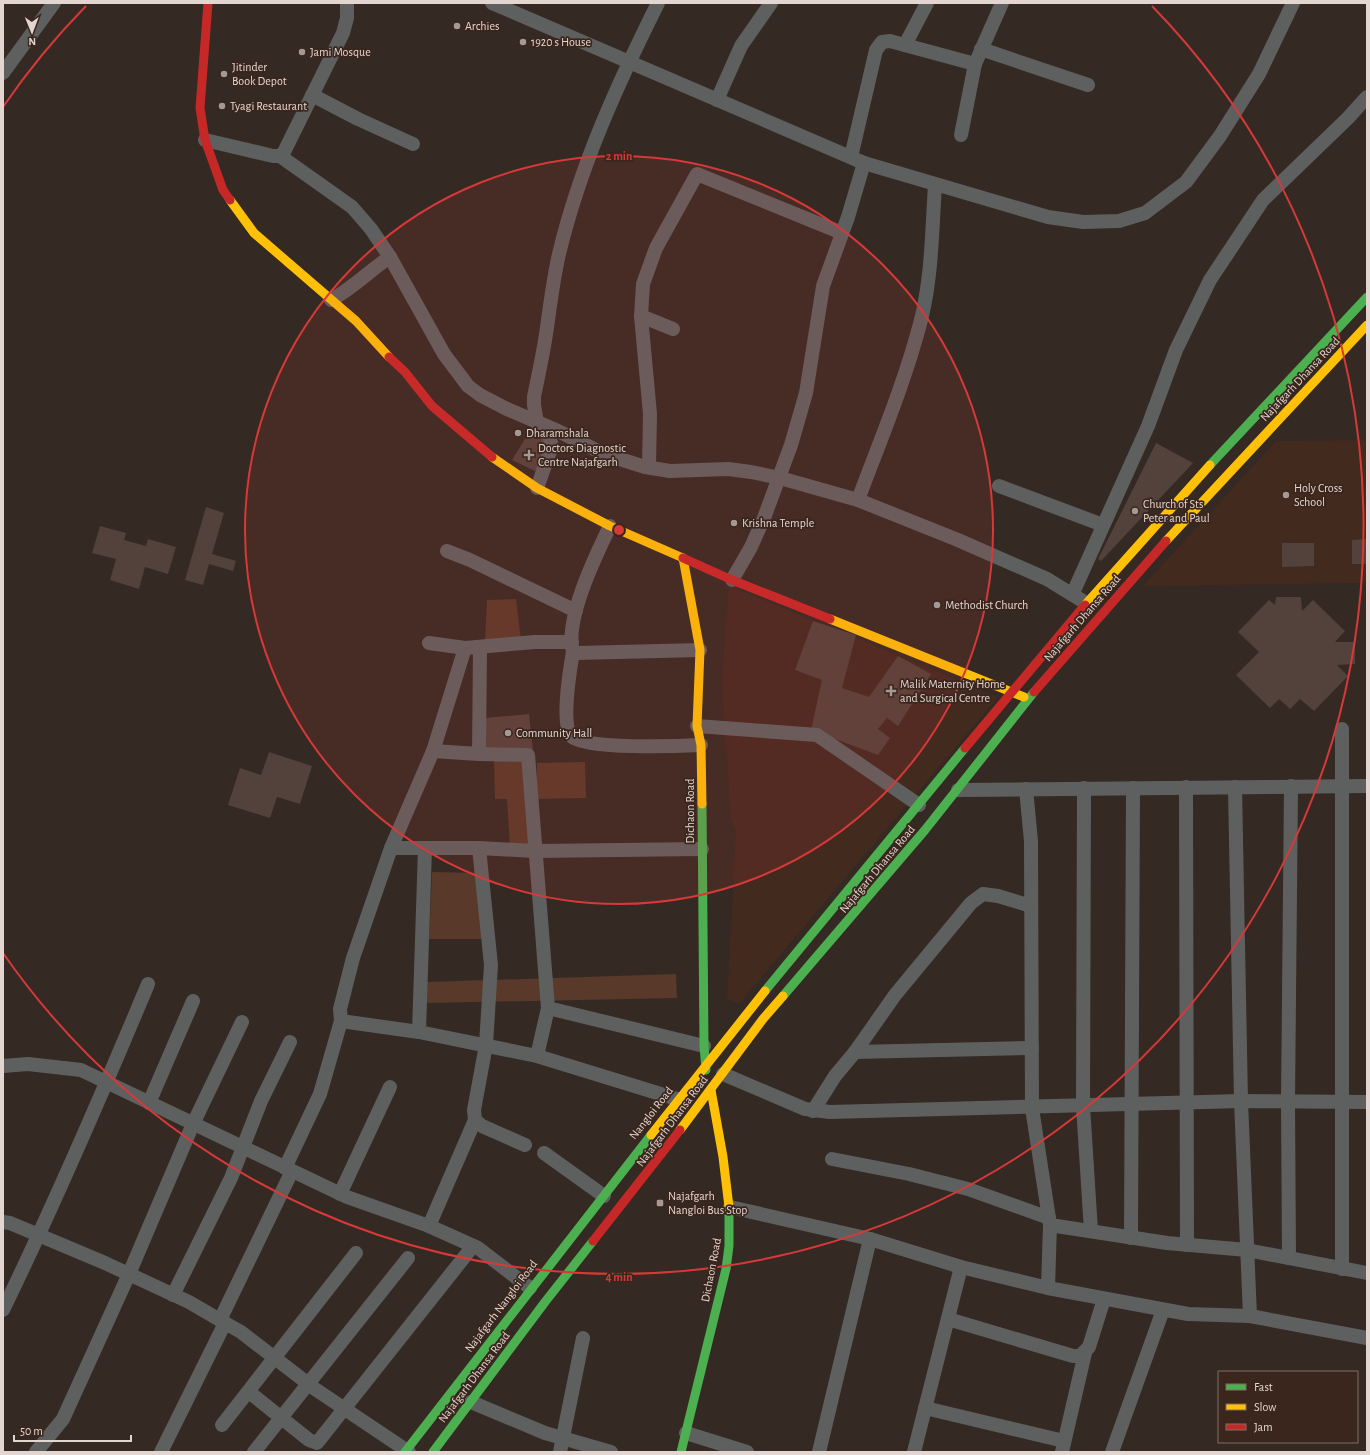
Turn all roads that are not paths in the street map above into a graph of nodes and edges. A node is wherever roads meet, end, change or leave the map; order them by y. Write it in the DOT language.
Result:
graph roads {
  1 [pos="54,3"];
  2 [pos="199,3"];
  3 [pos="347,3"];
  4 [pos="492,3"];
  5 [pos="658,3"];
  6 [pos="771,3"];
  7 [pos="927,3"];
  8 [pos="1002,3"];
  9 [pos="1293,3"];
  10 [pos="208,5"];
  11 [pos="905,45"];
  12 [pos="981,49"];
  13 [pos="628,62"];
  14 [pos="975,64"];
  15 [pos="3,73"];
  16 [pos="1088,85"];
  17 [pos="312,95"];
  18 [pos="1367,97"];
  19 [pos="717,100"];
  20 [pos="961,135"];
  21 [pos="205,140"];
  22 [pos="413,144"];
  23 [pos="280,156"];
  24 [pos="851,157"];
  25 [pos="864,163"];
  26 [pos="935,185"];
  27 [pos="842,233"];
  28 [pos="390,257"];
  29 [pos="1367,297"];
  30 [pos="331,300"];
  31 [pos="641,316"];
  32 [pos="1367,325"];
  33 [pos="673,329"];
  34 [pos="537,423"];
  35 [pos="649,467"];
  36 [pos="780,478"];
  37 [pos="999,486"];
  38 [pos="537,488"];
  39 [pos="858,500"];
  40 [pos="1103,525"];
  41 [pos="610,526"];
  42 [pos="447,551"];
  43 [pos="683,558"];
  44 [pos="732,580"];
  45 [pos="1073,593"];
  46 [pos="1086,602"];
  47 [pos="576,611"];
  48 [pos="429,643"];
  49 [pos="480,647"];
  50 [pos="572,647"];
  51 [pos="465,648"];
  52 [pos="700,650"];
  53 [pos="1012,691"];
  54 [pos="1028,699"];
  55 [pos="697,726"];
  56 [pos="1342,729"];
  57 [pos="701,745"];
  58 [pos="433,751"];
  59 [pos="479,754"];
  60 [pos="1291,786"];
  61 [pos="1342,786"];
  62 [pos="1367,786"];
  63 [pos="1186,787"];
  64 [pos="1235,787"];
  65 [pos="1084,788"];
  66 [pos="1133,788"];
  67 [pos="1026,789"];
  68 [pos="958,790"];
  69 [pos="919,805"];
  70 [pos="391,848"];
  71 [pos="425,848"];
  72 [pos="479,848"];
  73 [pos="702,849"];
  74 [pos="535,851"];
  75 [pos="1031,906"];
  76 [pos="148,984"];
  77 [pos="193,1001"];
  78 [pos="548,1008"];
  79 [pos="341,1021"];
  80 [pos="242,1022"];
  81 [pos="419,1032"];
  82 [pos="290,1042"];
  83 [pos="486,1045"];
  84 [pos="704,1046"];
  85 [pos="1032,1048"];
  86 [pos="855,1052"];
  87 [pos="537,1056"];
  88 [pos="704,1065"];
  89 [pos="3,1066"];
  90 [pos="723,1074"];
  91 [pos="107,1083"];
  92 [pos="390,1087"];
  93 [pos="711,1090"];
  94 [pos="677,1099"];
  95 [pos="1241,1101"];
  96 [pos="1288,1102"];
  97 [pos="1367,1102"];
  98 [pos="149,1103"];
  99 [pos="1343,1103"];
  100 [pos="1131,1104"];
  101 [pos="1185,1104"];
  102 [pos="1083,1106"];
  103 [pos="1032,1108"];
  104 [pos="813,1111"];
  105 [pos="475,1120"];
  106 [pos="193,1124"];
  107 [pos="525,1145"];
  108 [pos="242,1148"];
  109 [pos="544,1153"];
  110 [pos="832,1159"];
  111 [pos="288,1169"];
  112 [pos="618,1176"];
  113 [pos="340,1194"];
  114 [pos="604,1196"];
  115 [pos="730,1207"];
  116 [pos="3,1222"];
  117 [pos="1049,1222"];
  118 [pos="429,1226"];
  119 [pos="1091,1231"];
  120 [pos="40,1235"];
  121 [pos="1131,1238"];
  122 [pos="870,1239"];
  123 [pos="1187,1245"];
  124 [pos="473,1246"];
  125 [pos="1247,1250"];
  126 [pos="356,1254"];
  127 [pos="408,1258"];
  128 [pos="1289,1258"];
  129 [pos="961,1267"];
  130 [pos="1342,1269"];
  131 [pos="1367,1273"];
  132 [pos="130,1274"];
  133 [pos="530,1288"];
  134 [pos="1048,1288"];
  135 [pos="174,1295"];
  136 [pos="1104,1299"];
  137 [pos="3,1310"];
  138 [pos="1163,1310"];
  139 [pos="1250,1316"];
  140 [pos="948,1319"];
  141 [pos="222,1321"];
  142 [pos="583,1338"];
  143 [pos="1367,1338"];
  144 [pos="1085,1353"];
  145 [pos="275,1359"];
  146 [pos="309,1385"];
  147 [pos="248,1392"];
  148 [pos="471,1402"];
  149 [pos="344,1408"];
  150 [pos="925,1408"];
  151 [pos="283,1418"];
  152 [pos="222,1425"];
  153 [pos="686,1433"];
  154 [pos="561,1446"];
  155 [pos="1063,1447"];
  156 [pos="406,1451"];
  157 [pos="36,1452"];
  158 [pos="161,1452"];
  159 [pos="254,1452"];
  160 [pos="433,1452"];
  161 [pos="611,1452"];
  162 [pos="681,1452"];
  163 [pos="747,1452"];
  164 [pos="819,1452"];
  165 [pos="914,1452"];
  166 [pos="1112,1452"];
  1 -- 15 [label="street"];
  2 -- 10 [label="main road"];
  3 -- 17 [label="street"];
  4 -- 13 [label="street"];
  5 -- 13 [label="street"];
  6 -- 19 [label="street"];
  7 -- 11 [label="street"];
  8 -- 12 [label="street"];
  9 -- 26 [label="street"];
  10 -- 21 [label="main road"];
  11 -- 14 [label="street"];
  11 -- 24 [label="street"];
  12 -- 14 [label="street"];
  12 -- 16 [label="street"];
  13 -- 19 [label="street"];
  13 -- 34 [label="street"];
  14 -- 20 [label="street"];
  17 -- 22 [label="street"];
  17 -- 23 [label="street"];
  18 -- 40 [label="street"];
  19 -- 24 [label="street"];
  21 -- 23 [label="street"];
  21 -- 30 [label="main road"];
  23 -- 28 [label="street"];
  24 -- 25 [label="street"];
  25 -- 26 [label="street"];
  25 -- 27 [label="street"];
  26 -- 39 [label="street"];
  27 -- 31 [label="street"];
  27 -- 36 [label="street"];
  28 -- 30 [label="street"];
  28 -- 34 [label="street"];
  29 -- 46 [label="main road, Nangloi Road"];
  30 -- 38 [label="main road"];
  31 -- 33 [label="street"];
  31 -- 35 [label="street"];
  32 -- 54 [label="main road, Najafgarh Dhansa Road"];
  34 -- 35 [label="street"];
  34 -- 38 [label="street"];
  35 -- 36 [label="street"];
  36 -- 39 [label="street"];
  36 -- 44 [label="street"];
  37 -- 40 [label="street"];
  38 -- 41 [label="main road"];
  39 -- 45 [label="street"];
  40 -- 45 [label="street"];
  41 -- 43 [label="main road"];
  41 -- 47 [label="street"];
  42 -- 47 [label="street"];
  43 -- 44 [label="main road"];
  43 -- 52 [label="main road, Dichaon Road"];
  44 -- 53 [label="main road"];
  45 -- 46 [label="street"];
  46 -- 53 [label="main road, Nangloi Road"];
  47 -- 50 [label="street"];
  48 -- 51 [label="street"];
  49 -- 50 [label="street"];
  49 -- 51 [label="street"];
  49 -- 59 [label="street"];
  50 -- 52 [label="street"];
  50 -- 57 [label="street"];
  51 -- 58 [label="street"];
  52 -- 55 [label="main road, Dichaon Road"];
  53 -- 54 [label="main road"];
  53 -- 69 [label="main road, Nangloi Road"];
  54 -- 68 [label="main road, Najafgarh Dhansa Road"];
  55 -- 57 [label="main road, Dichaon Road"];
  55 -- 69 [label="street"];
  56 -- 61 [label="street"];
  57 -- 73 [label="main road, Dichaon Road"];
  58 -- 59 [label="street"];
  58 -- 70 [label="street"];
  59 -- 74 [label="street"];
  60 -- 61 [label="street"];
  60 -- 64 [label="street"];
  60 -- 96 [label="street"];
  61 -- 62 [label="street"];
  61 -- 99 [label="street"];
  63 -- 64 [label="street"];
  63 -- 66 [label="street"];
  63 -- 101 [label="street"];
  64 -- 95 [label="street"];
  65 -- 66 [label="street"];
  65 -- 67 [label="street"];
  65 -- 102 [label="street"];
  66 -- 100 [label="street"];
  67 -- 68 [label="street"];
  67 -- 75 [label="street"];
  68 -- 90 [label="main road, Najafgarh Dhansa Road"];
  69 -- 88 [label="main road, Nangloi Road"];
  70 -- 71 [label="street"];
  70 -- 79 [label="street"];
  71 -- 72 [label="street"];
  71 -- 81 [label="street"];
  72 -- 74 [label="street"];
  72 -- 83 [label="street"];
  73 -- 74 [label="street"];
  73 -- 84 [label="main road, Dichaon Road"];
  74 -- 78 [label="street"];
  75 -- 85 [label="street"];
  75 -- 86 [label="street"];
  76 -- 91 [label="street"];
  77 -- 98 [label="street"];
  78 -- 84 [label="street"];
  78 -- 87 [label="street"];
  79 -- 81 [label="street"];
  79 -- 111 [label="street"];
  80 -- 106 [label="street"];
  81 -- 83 [label="street"];
  82 -- 108 [label="street"];
  83 -- 87 [label="street"];
  83 -- 105 [label="street"];
  84 -- 88 [label="main road, Dichaon Road"];
  85 -- 86 [label="street"];
  85 -- 103 [label="street"];
  86 -- 104 [label="street"];
  87 -- 94 [label="street"];
  88 -- 93 [label="main road, Dichaon Road"];
  88 -- 94 [label="main road, Nangloi Road"];
  89 -- 91 [label="street"];
  90 -- 93 [label="main road, Najafgarh Dhansa Road"];
  90 -- 104 [label="street"];
  91 -- 98 [label="street"];
  91 -- 120 [label="street"];
  92 -- 113 [label="street"];
  93 -- 115 [label="main road, Dichaon Road"];
  93 -- 148 [label="main road, Najafgarh Dhansa Road"];
  94 -- 112 [label="main road, Nangloi Road"];
  95 -- 96 [label="street"];
  95 -- 101 [label="street"];
  95 -- 125 [label="street"];
  96 -- 99 [label="street"];
  96 -- 128 [label="street"];
  97 -- 99 [label="street"];
  98 -- 106 [label="street"];
  99 -- 130 [label="street"];
  100 -- 101 [label="street"];
  100 -- 102 [label="street"];
  100 -- 121 [label="street"];
  101 -- 123 [label="street"];
  102 -- 103 [label="street"];
  102 -- 119 [label="street"];
  103 -- 104 [label="street"];
  103 -- 117 [label="street"];
  105 -- 107 [label="street"];
  105 -- 118 [label="street"];
  106 -- 108 [label="street"];
  106 -- 132 [label="street"];
  108 -- 111 [label="street"];
  108 -- 135 [label="street"];
  109 -- 114 [label="street"];
  110 -- 117 [label="street"];
  111 -- 113 [label="street"];
  111 -- 141 [label="street"];
  112 -- 114 [label="main road, Najafgarh Nangloi Road"];
  113 -- 118 [label="street"];
  114 -- 133 [label="main road, Najafgarh Nangloi Road"];
  115 -- 122 [label="street"];
  115 -- 153 [label="main road, Dichaon Road"];
  116 -- 120 [label="street"];
  117 -- 119 [label="street"];
  117 -- 134 [label="street"];
  118 -- 124 [label="street"];
  119 -- 121 [label="street"];
  120 -- 132 [label="street"];
  120 -- 137 [label="street"];
  121 -- 123 [label="street"];
  122 -- 129 [label="street"];
  122 -- 164 [label="street"];
  123 -- 125 [label="street"];
  124 -- 133 [label="street"];
  124 -- 149 [label="street"];
  125 -- 128 [label="street"];
  125 -- 139 [label="street"];
  126 -- 145 [label="street"];
  127 -- 146 [label="street"];
  128 -- 130 [label="street"];
  129 -- 134 [label="street"];
  129 -- 140 [label="street"];
  130 -- 131 [label="street"];
  132 -- 135 [label="street"];
  132 -- 157 [label="street"];
  133 -- 156 [label="main road, Najafgarh Nangloi Road"];
  134 -- 136 [label="street"];
  135 -- 141 [label="street"];
  136 -- 138 [label="street"];
  136 -- 144 [label="street"];
  138 -- 139 [label="street"];
  138 -- 166 [label="street"];
  139 -- 143 [label="street"];
  140 -- 144 [label="street"];
  140 -- 150 [label="street"];
  141 -- 145 [label="street"];
  141 -- 158 [label="street"];
  142 -- 154 [label="street"];
  144 -- 155 [label="street"];
  145 -- 146 [label="street"];
  145 -- 147 [label="street"];
  146 -- 149 [label="street"];
  146 -- 151 [label="street"];
  147 -- 151 [label="street"];
  147 -- 152 [label="street"];
  148 -- 154 [label="street"];
  148 -- 160 [label="main road, Najafgarh Dhansa Road"];
  149 -- 151 [label="street"];
  149 -- 156 [label="street"];
  150 -- 155 [label="street"];
  150 -- 165 [label="street"];
  151 -- 159 [label="street"];
  153 -- 162 [label="main road, Dichaon Road"];
  153 -- 163 [label="street"];
  154 -- 161 [label="street"];
}
